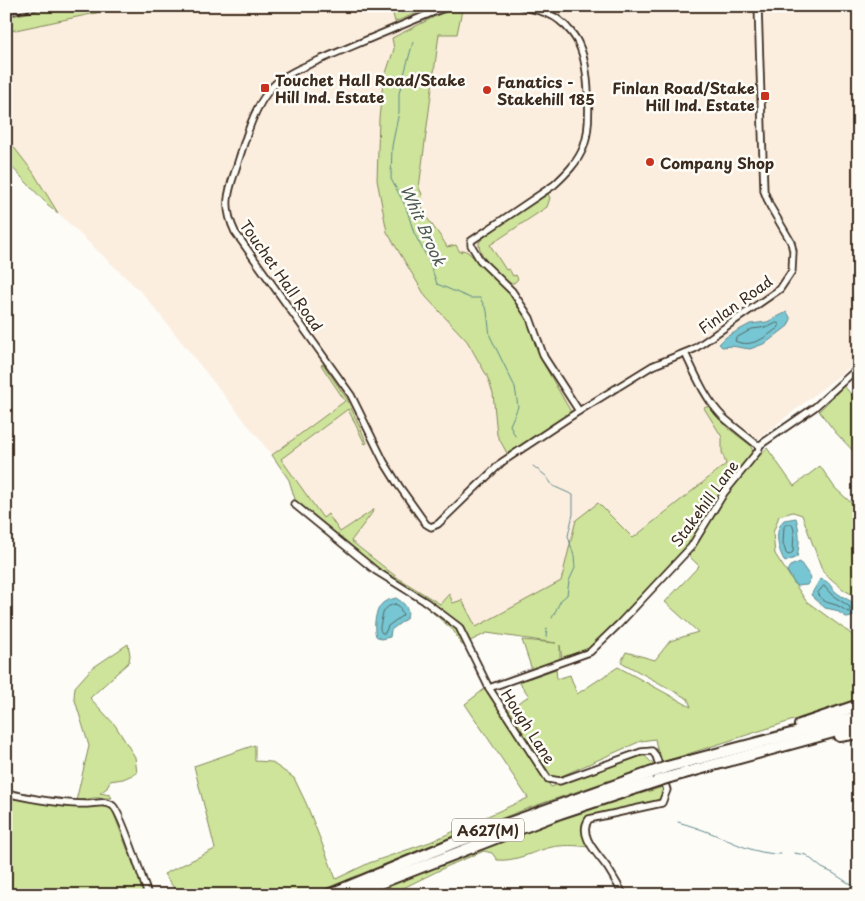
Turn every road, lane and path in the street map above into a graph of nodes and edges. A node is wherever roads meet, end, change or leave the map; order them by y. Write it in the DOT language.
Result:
graph roads {
  1 [pos="449,6"];
  2 [pos="521,6"];
  3 [pos="552,6"];
  4 [pos="758,6"];
  5 [pos="548,14"];
  6 [pos="685,353"];
  7 [pos="859,367"];
  8 [pos="579,411"];
  9 [pos="760,445"];
  10 [pos="294,504"];
  11 [pos="431,527"];
  12 [pos="489,688"];
  13 [pos="859,705"];
  14 [pos="859,716"];
  15 [pos="859,725"];
  16 [pos="859,733"];
  17 [pos="699,758"];
  18 [pos="722,762"];
  19 [pos="668,772"];
  20 [pos="654,777"];
  21 [pos="6,793"];
  22 [pos="148,895"];
  23 [pos="328,895"];
  24 [pos="349,895"];
  25 [pos="624,895"];
  1 -- 11 [label="street, Touchet Hall Road"];
  2 -- 5 [label="street"];
  3 -- 5 [label="street"];
  4 -- 6 [label="street, Finlan Road"];
  5 -- 8 [label="street"];
  6 -- 8 [label="street, Finlan Road"];
  6 -- 9 [label="street"];
  7 -- 9 [label="street, Stakehill Lane"];
  8 -- 11 [label="street, Finlan Road"];
  9 -- 12 [label="street, Stakehill Lane"];
  10 -- 12 [label="street"];
  12 -- 25 [label="street, Hough Lane"];
  13 -- 17 [label="highway, A627(M)"];
  14 -- 17 [label="highway, A627(M)"];
  15 -- 18 [label="highway, A627(M)"];
  16 -- 18 [label="highway, A627(M)"];
  17 -- 19 [label="highway, A627(M)"];
  18 -- 19 [label="highway, A627(M)"];
  19 -- 20 [label="highway, A627(M), bridge"];
  20 -- 23 [label="highway, A627(M)"];
  20 -- 24 [label="highway, A627(M)"];
  21 -- 22 [label="street"];
}
